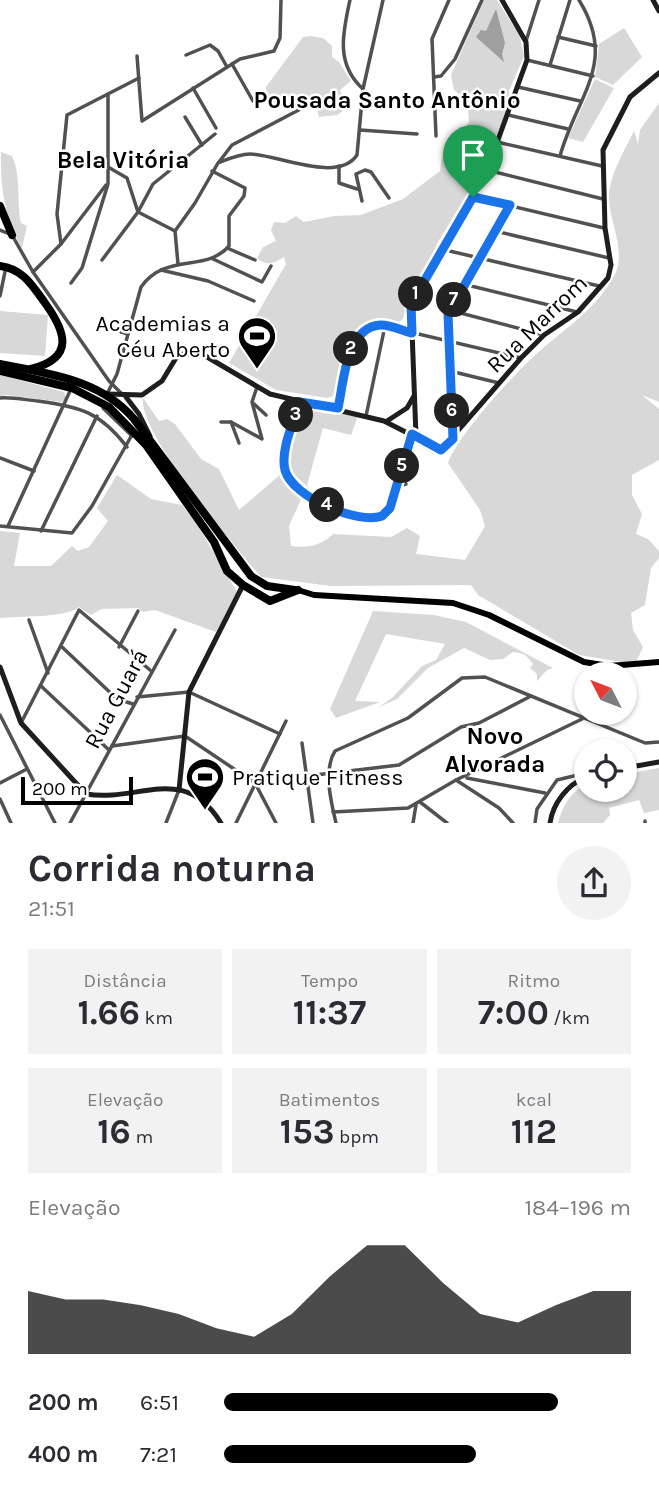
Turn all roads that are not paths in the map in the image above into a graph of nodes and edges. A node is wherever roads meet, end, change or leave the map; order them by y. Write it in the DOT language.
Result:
graph roads {
  1 [pos="281,0"];
  2 [pos="350,0"];
  3 [pos="383,0"];
  4 [pos="449,0"];
  5 [pos="482,0"];
  6 [pos="502,0"];
  7 [pos="539,0"];
  8 [pos="570,0"];
  9 [pos="579,0"];
  10 [pos="653,0"];
  11 [pos="659,11"];
  12 [pos="558,37"];
  13 [pos="526,42"];
  14 [pos="596,46"];
  15 [pos="186,55"];
  16 [pos="136,56"];
  17 [pos="527,60"];
  18 [pos="229,65"];
  19 [pos="550,65"];
  20 [pos="659,73"];
  21 [pos="593,76"];
  22 [pos="434,77"];
  23 [pos="139,78"];
  24 [pos="518,87"];
  25 [pos="193,88"];
  26 [pos="363,89"];
  27 [pos="108,94"];
  28 [pos="253,101"];
  29 [pos="580,101"];
  30 [pos="312,103"];
  31 [pos="508,114"];
  32 [pos="185,117"];
  33 [pos="216,128"];
  34 [pos="568,129"];
  35 [pos="359,130"];
  36 [pos="215,134"];
  37 [pos="417,134"];
  38 [pos="436,136"];
  39 [pos="498,142"];
  40 [pos="202,145"];
  41 [pos="561,156"];
  42 [pos="218,163"];
  43 [pos="339,166"];
  44 [pos="602,166"];
  45 [pos="108,167"];
  46 [pos="487,170"];
  47 [pos="212,171"];
  48 [pos="107,184"];
  49 [pos="357,189"];
  50 [pos="473,197"];
  51 [pos="389,198"];
  52 [pos="603,199"];
  53 [pos="362,201"];
  54 [pos="510,205"];
  55 [pos="0,206"];
  56 [pos="138,212"];
  57 [pos="605,228"];
  58 [pos="0,230"];
  59 [pos="175,231"];
  60 [pos="495,231"];
  61 [pos="12,235"];
  62 [pos="61,244"];
  63 [pos="227,248"];
  64 [pos="441,249"];
  65 [pos="212,258"];
  66 [pos="611,258"];
  67 [pos="479,259"];
  68 [pos="102,260"];
  69 [pos="254,260"];
  70 [pos="177,264"];
  71 [pos="271,266"];
  72 [pos="3,267"];
  73 [pos="159,270"];
  74 [pos="33,272"];
  75 [pos="71,283"];
  76 [pos="463,284"];
  77 [pos="601,287"];
  78 [pos="0,296"];
  79 [pos="254,301"];
  80 [pos="449,310"];
  81 [pos="578,312"];
  82 [pos="384,326"];
  83 [pos="121,332"];
  84 [pos="412,333"];
  85 [pos="128,334"];
  86 [pos="544,335"];
  87 [pos="449,341"];
  88 [pos="521,358"];
  89 [pos="0,363"];
  90 [pos="29,370"];
  91 [pos="0,371"];
  92 [pos="450,371"];
  93 [pos="43,380"];
  94 [pos="500,383"];
  95 [pos="107,386"];
  96 [pos="257,387"];
  97 [pos="70,391"];
  98 [pos="123,395"];
  99 [pos="142,395"];
  100 [pos="0,398"];
  101 [pos="252,402"];
  102 [pos="300,402"];
  103 [pos="64,405"];
  104 [pos="412,407"];
  105 [pos="338,408"];
  106 [pos="139,414"];
  107 [pos="266,415"];
  108 [pos="97,416"];
  109 [pos="366,416"];
  110 [pos="384,421"];
  111 [pos="221,422"];
  112 [pos="231,422"];
  113 [pos="132,431"];
  114 [pos="414,435"];
  115 [pos="453,439"];
  116 [pos="239,443"];
  117 [pos="153,444"];
  118 [pos="127,447"];
  119 [pos="1,460"];
  120 [pos="34,471"];
  121 [pos="399,476"];
  122 [pos="396,487"];
  123 [pos="309,496"];
  124 [pos="311,503"];
  125 [pos="0,526"];
  126 [pos="8,527"];
  127 [pos="41,531"];
  128 [pos="243,586"];
  129 [pos="267,586"];
  130 [pos="298,590"];
  131 [pos="263,598"];
  132 [pos="138,611"];
  133 [pos="29,620"];
  134 [pos="175,630"];
  135 [pos="61,647"];
  136 [pos="119,647"];
  137 [pos="659,662"];
  138 [pos="0,667"];
  139 [pos="150,670"];
  140 [pos="48,673"];
  141 [pos="41,686"];
  142 [pos="189,692"];
  143 [pos="531,696"];
  144 [pos="137,697"];
  145 [pos="133,704"];
  146 [pos="574,714"];
  147 [pos="0,715"];
  148 [pos="286,721"];
  149 [pos="574,722"];
  150 [pos="22,723"];
  151 [pos="600,725"];
  152 [pos="280,734"];
  153 [pos="185,736"];
  154 [pos="659,742"];
  155 [pos="302,743"];
  156 [pos="111,748"];
  157 [pos="659,762"];
  158 [pos="637,766"];
  159 [pos="27,769"];
  160 [pos="329,771"];
  161 [pos="307,776"];
  162 [pos="465,777"];
  163 [pos="574,777"];
  164 [pos="456,780"];
  165 [pos="0,783"];
  166 [pos="255,783"];
  167 [pos="574,783"];
  168 [pos="179,790"];
  169 [pos="545,793"];
  170 [pos="86,794"];
  171 [pos="0,799"];
  172 [pos="420,802"];
  173 [pos="416,805"];
  174 [pos="333,812"];
  175 [pos="6,813"];
  176 [pos="0,817"];
  177 [pos="11,823"];
  178 [pos="55,823"];
  179 [pos="70,823"];
  180 [pos="166,823"];
  181 [pos="221,823"];
  182 [pos="236,823"];
  183 [pos="276,823"];
  184 [pos="313,823"];
  185 [pos="336,823"];
  186 [pos="413,823"];
  187 [pos="447,823"];
  188 [pos="513,823"];
  189 [pos="535,823"];
  190 [pos="550,823"];
  1 -- 18 [label="street"];
  2 -- 26 [label="street"];
  3 -- 26 [label="street"];
  4 -- 22 [label="street"];
  5 -- 22 [label="street"];
  6 -- 13 [label="street"];
  7 -- 13 [label="street"];
  8 -- 12 [label="street"];
  9 -- 14 [label="street"];
  10 -- 11 [label="street"];
  12 -- 14 [label="street"];
  12 -- 19 [label="street"];
  13 -- 17 [label="street"];
  14 -- 21 [label="street"];
  15 -- 18 [label="street"];
  16 -- 23 [label="street"];
  17 -- 19 [label="street"];
  17 -- 24 [label="street"];
  18 -- 25 [label="street"];
  18 -- 28 [label="street"];
  19 -- 21 [label="street"];
  20 -- 44 [label="street, Rua Marrom"];
  21 -- 29 [label="street"];
  22 -- 38 [label="street"];
  23 -- 25 [label="street"];
  23 -- 27 [label="street"];
  24 -- 29 [label="street"];
  24 -- 31 [label="street"];
  25 -- 33 [label="street"];
  26 -- 35 [label="street"];
  27 -- 45 [label="street"];
  27 -- 62 [label="street"];
  29 -- 34 [label="street"];
  30 -- 42 [label="street"];
  31 -- 34 [label="street"];
  31 -- 39 [label="street"];
  32 -- 40 [label="street"];
  34 -- 41 [label="street"];
  35 -- 37 [label="street"];
  35 -- 43 [label="street"];
  36 -- 40 [label="street"];
  39 -- 41 [label="street"];
  39 -- 46 [label="street"];
  40 -- 56 [label="street"];
  41 -- 44 [label="street"];
  42 -- 43 [label="street"];
  42 -- 47 [label="street"];
  43 -- 49 [label="street"];
  44 -- 52 [label="street, Rua Marrom"];
  45 -- 48 [label="street"];
  45 -- 56 [label="street"];
  46 -- 50 [label="street"];
  46 -- 52 [label="street"];
  47 -- 59 [label="street"];
  47 -- 63 [label="street"];
  48 -- 62 [label="street"];
  48 -- 75 [label="street"];
  49 -- 51 [label="street"];
  49 -- 53 [label="street"];
  50 -- 54 [label="street"];
  50 -- 64 [label="street"];
  52 -- 57 [label="street, Rua Marrom"];
  54 -- 57 [label="street"];
  54 -- 60 [label="street"];
  55 -- 61 [label="highway"];
  56 -- 59 [label="street"];
  56 -- 68 [label="street"];
  57 -- 66 [label="street, Rua Marrom"];
  58 -- 61 [label="street"];
  59 -- 70 [label="street"];
  60 -- 66 [label="street"];
  60 -- 67 [label="street"];
  61 -- 74 [label="street"];
  62 -- 74 [label="street"];
  63 -- 65 [label="street"];
  63 -- 69 [label="street"];
  64 -- 67 [label="street"];
  64 -- 84 [label="street"];
  65 -- 70 [label="street"];
  65 -- 71 [label="street"];
  66 -- 77 [label="street, Rua Marrom"];
  67 -- 76 [label="street"];
  67 -- 77 [label="street"];
  70 -- 73 [label="street"];
  72 -- 78 [label="street"];
  72 -- 90 [label="highway"];
  73 -- 79 [label="street"];
  73 -- 85 [label="street"];
  74 -- 95 [label="street"];
  76 -- 80 [label="street"];
  76 -- 81 [label="street"];
  77 -- 81 [label="street, Rua Marrom"];
  80 -- 86 [label="street"];
  80 -- 87 [label="street"];
  81 -- 86 [label="street, Rua Marrom"];
  82 -- 84 [label="street"];
  82 -- 105 [label="street"];
  82 -- 109 [label="street"];
  83 -- 85 [label="street"];
  84 -- 87 [label="street"];
  84 -- 104 [label="street"];
  85 -- 95 [label="street"];
  86 -- 88 [label="street, Rua Marrom"];
  87 -- 88 [label="street"];
  87 -- 92 [label="street"];
  88 -- 94 [label="street, Rua Marrom"];
  89 -- 90 [label="highway"];
  90 -- 95 [label="highway"];
  91 -- 93 [label="highway"];
  92 -- 94 [label="street"];
  92 -- 115 [label="street"];
  93 -- 97 [label="street"];
  93 -- 113 [label="highway"];
  94 -- 115 [label="street, Rua Marrom"];
  95 -- 98 [label="street"];
  95 -- 113 [label="highway"];
  95 -- 117 [label="highway"];
  96 -- 99 [label="street"];
  96 -- 101 [label="street"];
  96 -- 102 [label="street"];
  97 -- 103 [label="street"];
  97 -- 113 [label="street"];
  98 -- 99 [label="street"];
  98 -- 106 [label="street"];
  99 -- 106 [label="street"];
  100 -- 103 [label="street"];
  101 -- 107 [label="street"];
  101 -- 112 [label="street"];
  102 -- 105 [label="street"];
  102 -- 123 [label="street"];
  103 -- 108 [label="street"];
  103 -- 120 [label="street"];
  104 -- 110 [label="street"];
  104 -- 114 [label="street"];
  105 -- 109 [label="street"];
  106 -- 117 [label="street"];
  108 -- 118 [label="street"];
  108 -- 127 [label="street"];
  109 -- 110 [label="street"];
  110 -- 114 [label="street"];
  111 -- 112 [label="street"];
  112 -- 116 [label="street"];
  113 -- 118 [label="street"];
  113 -- 128 [label="highway"];
  114 -- 115 [label="street"];
  114 -- 121 [label="street"];
  117 -- 129 [label="highway"];
  118 -- 127 [label="street"];
  119 -- 120 [label="street"];
  120 -- 126 [label="street"];
  121 -- 122 [label="street"];
  121 -- 122 [label="street"];
  122 -- 123 [label="street"];
  123 -- 124 [label="street"];
  125 -- 126 [label="street"];
  126 -- 127 [label="street"];
  128 -- 131 [label="highway"];
  128 -- 142 [label="street"];
  129 -- 130 [label="highway"];
  129 -- 131 [label="highway"];
  130 -- 131 [label="highway"];
  130 -- 137 [label="main road"];
  132 -- 136 [label="street"];
  133 -- 140 [label="street"];
  134 -- 139 [label="street, Rua Guará"];
  135 -- 136 [label="street"];
  135 -- 140 [label="street"];
  135 -- 145 [label="street"];
  136 -- 139 [label="street"];
  138 -- 150 [label="street"];
  139 -- 144 [label="street, Rua Guará"];
  140 -- 141 [label="street"];
  141 -- 150 [label="street"];
  141 -- 156 [label="street"];
  142 -- 144 [label="street"];
  142 -- 152 [label="street"];
  142 -- 153 [label="street"];
  143 -- 146 [label="street"];
  143 -- 160 [label="street"];
  143 -- 160 [label="street"];
  144 -- 145 [label="street, Rua Guará"];
  145 -- 156 [label="street, Rua Guará"];
  147 -- 159 [label="street"];
  148 -- 152 [label="street"];
  149 -- 162 [label="street"];
  150 -- 170 [label="street"];
  151 -- 154 [label="street"];
  152 -- 166 [label="street"];
  153 -- 156 [label="street"];
  153 -- 166 [label="street"];
  153 -- 168 [label="street"];
  155 -- 161 [label="street"];
  156 -- 170 [label="street, Rua Guará"];
  157 -- 158 [label="street"];
  159 -- 165 [label="street"];
  159 -- 178 [label="street"];
  160 -- 161 [label="street"];
  160 -- 174 [label="street"];
  161 -- 184 [label="street"];
  162 -- 164 [label="street"];
  162 -- 169 [label="street"];
  163 -- 169 [label="street"];
  164 -- 172 [label="street"];
  164 -- 188 [label="street"];
  166 -- 182 [label="street"];
  166 -- 183 [label="street"];
  167 -- 190 [label="street"];
  168 -- 170 [label="street"];
  168 -- 180 [label="street"];
  168 -- 181 [label="street"];
  169 -- 189 [label="street"];
  170 -- 179 [label="street, Rua Guará"];
  171 -- 175 [label="street"];
  172 -- 173 [label="street"];
  172 -- 187 [label="street"];
  173 -- 174 [label="street"];
  173 -- 186 [label="street"];
  174 -- 185 [label="street"];
  175 -- 176 [label="street"];
  175 -- 177 [label="street"];
}
